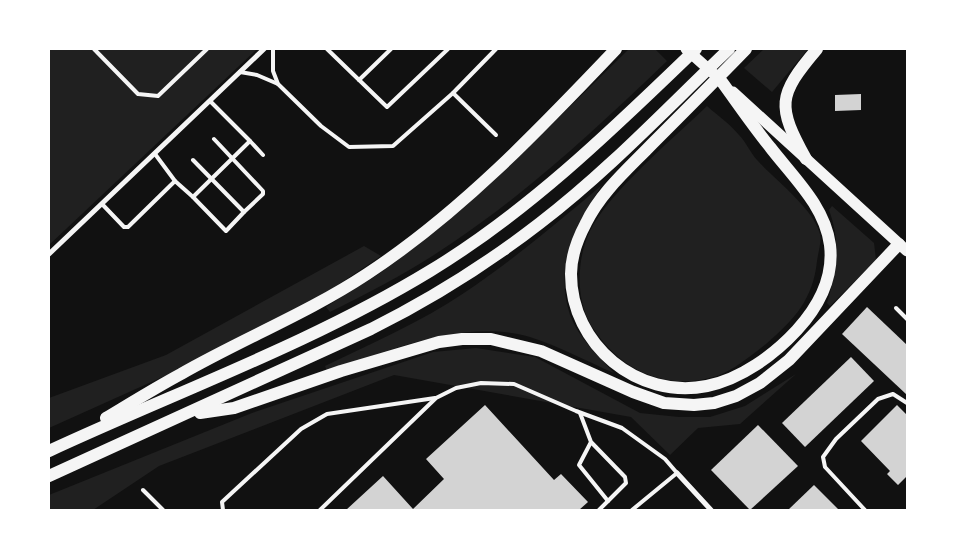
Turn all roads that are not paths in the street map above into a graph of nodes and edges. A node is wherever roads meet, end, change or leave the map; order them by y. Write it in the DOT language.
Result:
graph roads {
  1 [pos="94,49"];
  2 [pos="207,49"];
  3 [pos="264,49"];
  4 [pos="273,49"];
  5 [pos="327,49"];
  6 [pos="391,49"];
  7 [pos="448,49"];
  8 [pos="496,49"];
  9 [pos="616,49"];
  10 [pos="686,49"];
  11 [pos="696,49"];
  12 [pos="730,49"];
  13 [pos="746,49"];
  14 [pos="817,49"];
  15 [pos="240,72"];
  16 [pos="359,80"];
  17 [pos="722,82"];
  18 [pos="278,84"];
  19 [pos="453,93"];
  20 [pos="210,101"];
  21 [pos="751,115"];
  22 [pos="496,135"];
  23 [pos="214,139"];
  24 [pos="250,141"];
  25 [pos="155,154"];
  26 [pos="263,155"];
  27 [pos="232,158"];
  28 [pos="806,159"];
  29 [pos="193,160"];
  30 [pos="211,178"];
  31 [pos="175,181"];
  32 [pos="193,197"];
  33 [pos="102,204"];
  34 [pos="244,212"];
  35 [pos="903,247"];
  36 [pos="49,254"];
  37 [pos="896,308"];
  38 [pos="907,319"];
  39 [pos="436,398"];
  40 [pos="907,403"];
  41 [pos="580,413"];
  42 [pos="186,415"];
  43 [pos="591,442"];
  44 [pos="52,449"];
  45 [pos="677,472"];
  46 [pos="49,476"];
  47 [pos="143,490"];
  48 [pos="608,501"];
  49 [pos="163,510"];
  50 [pos="222,510"];
  51 [pos="320,510"];
  52 [pos="599,510"];
  53 [pos="632,510"];
  54 [pos="711,510"];
  55 [pos="864,510"];
  1 -- 2 [label="lane"];
  3 -- 15 [label="street"];
  4 -- 18 [label="lane"];
  5 -- 16 [label="lane"];
  6 -- 16 [label="lane"];
  7 -- 16 [label="lane"];
  8 -- 19 [label="lane"];
  9 -- 44 [label="highway"];
  10 -- 17 [label="main road"];
  11 -- 44 [label="highway"];
  12 -- 42 [label="highway"];
  13 -- 21 [label="highway"];
  14 -- 28 [label="highway"];
  15 -- 18 [label="lane"];
  15 -- 20 [label="street"];
  17 -- 21 [label="highway"];
  18 -- 19 [label="lane"];
  19 -- 22 [label="lane"];
  20 -- 24 [label="lane"];
  20 -- 25 [label="street"];
  21 -- 28 [label="main road"];
  23 -- 27 [label="lane"];
  24 -- 26 [label="lane"];
  24 -- 27 [label="lane"];
  25 -- 31 [label="lane"];
  25 -- 33 [label="street"];
  27 -- 30 [label="lane"];
  27 -- 34 [label="lane"];
  28 -- 35 [label="main road"];
  29 -- 30 [label="lane"];
  30 -- 32 [label="lane"];
  30 -- 34 [label="lane"];
  31 -- 32 [label="lane"];
  31 -- 33 [label="lane"];
  32 -- 34 [label="lane"];
  33 -- 36 [label="street"];
  35 -- 42 [label="highway"];
  37 -- 38 [label="lane"];
  39 -- 41 [label="lane"];
  39 -- 50 [label="lane"];
  39 -- 51 [label="lane"];
  40 -- 55 [label="lane"];
  41 -- 43 [label="lane"];
  41 -- 45 [label="lane"];
  42 -- 46 [label="highway"];
  43 -- 48 [label="lane"];
  43 -- 48 [label="lane"];
  45 -- 53 [label="lane"];
  45 -- 54 [label="street"];
  47 -- 49 [label="lane"];
  48 -- 52 [label="lane"];
}
